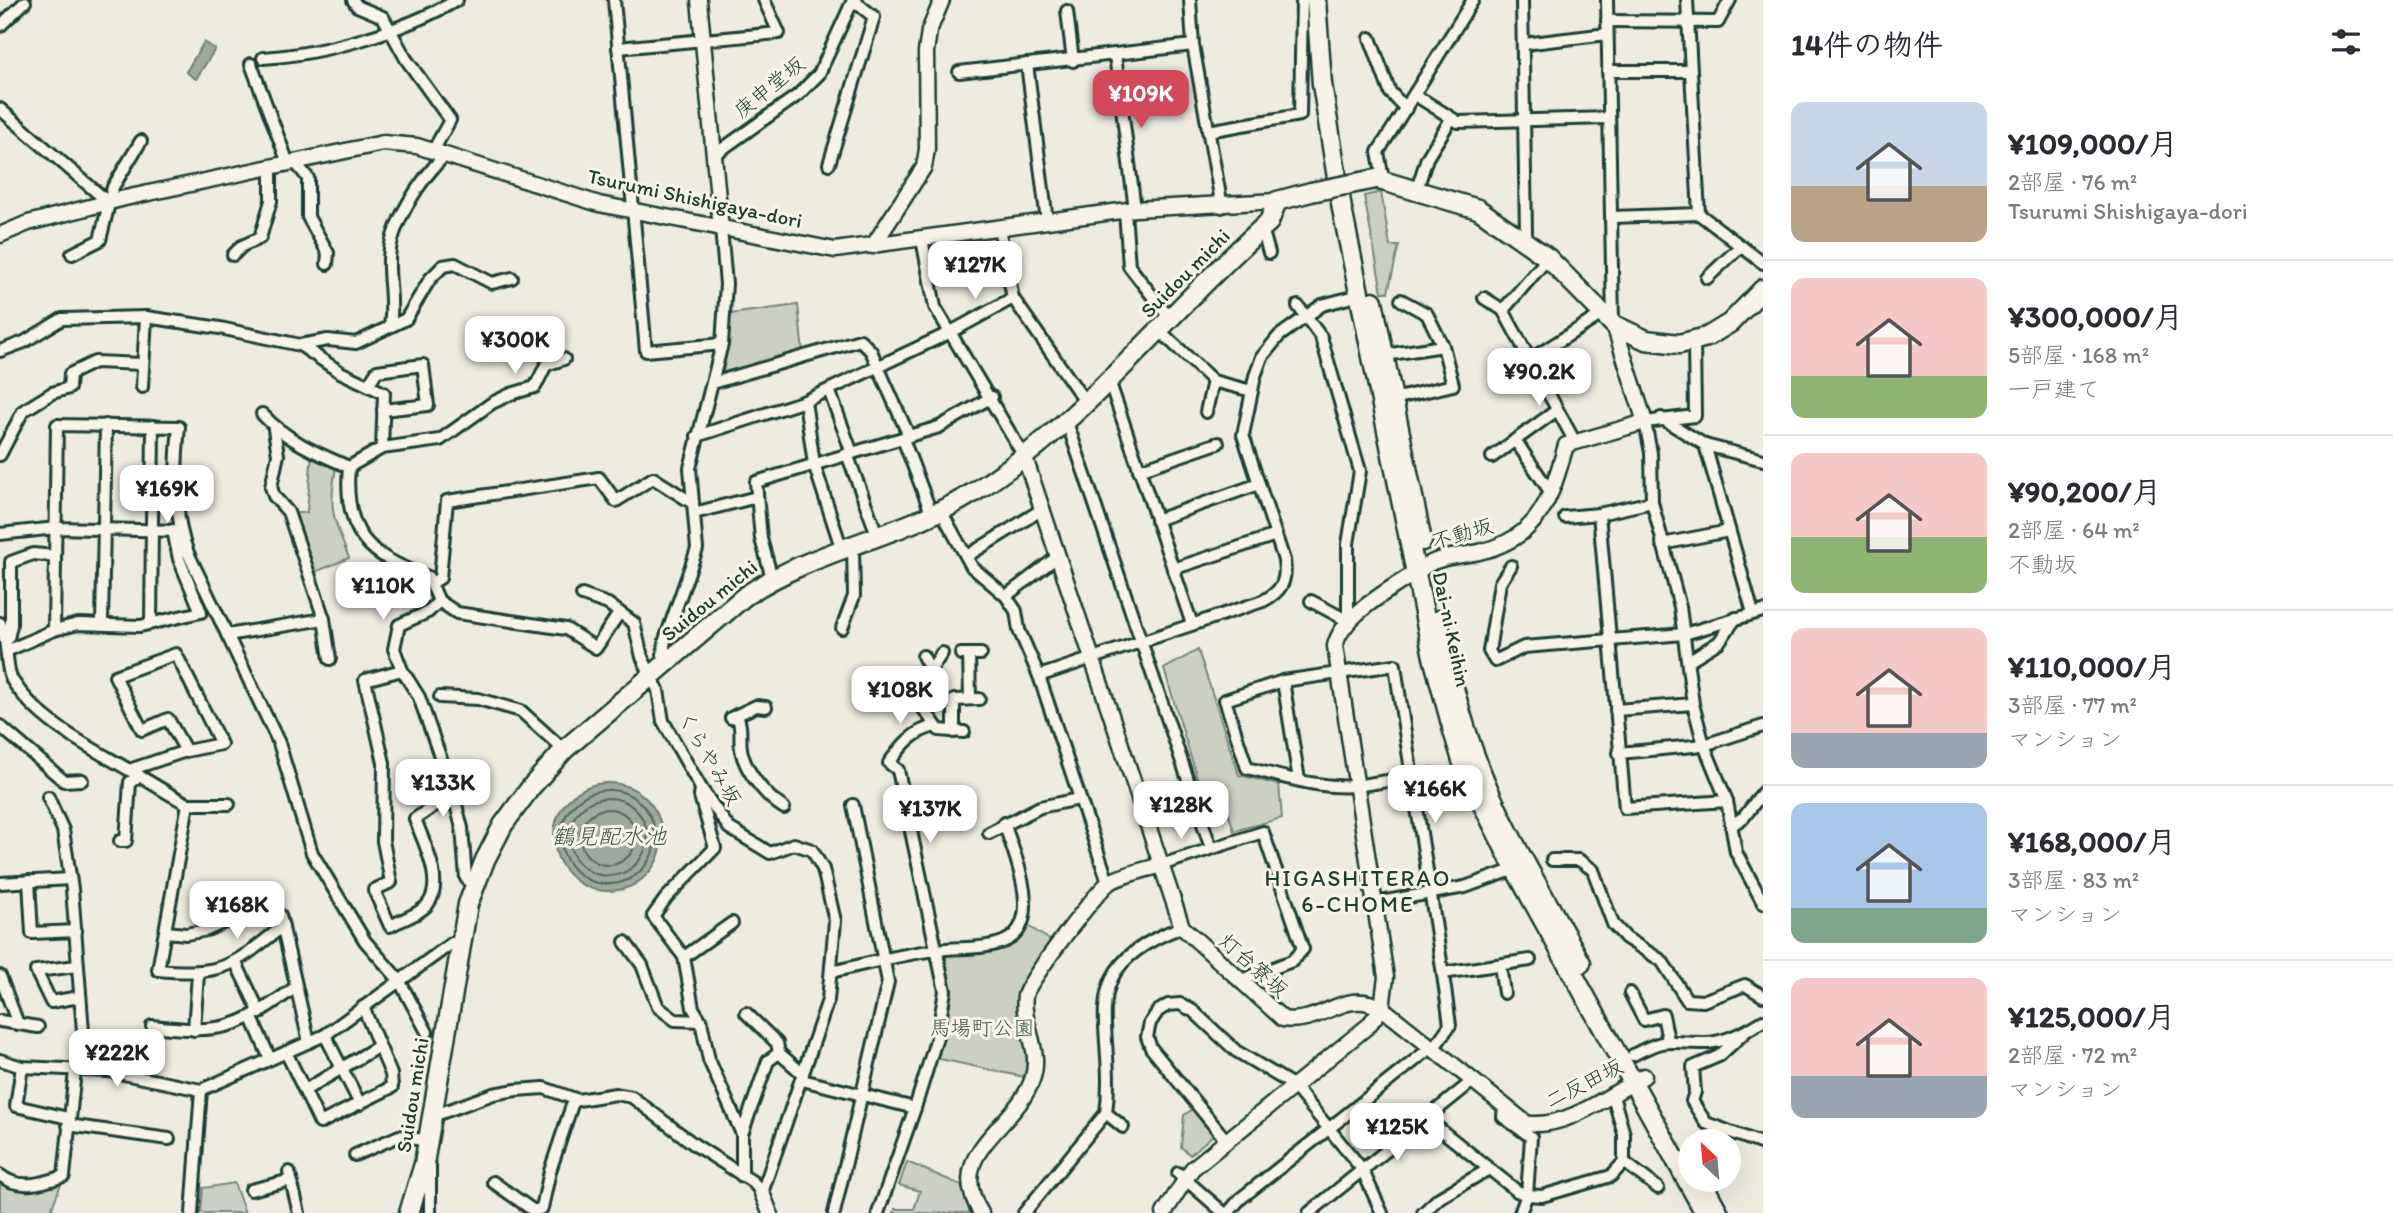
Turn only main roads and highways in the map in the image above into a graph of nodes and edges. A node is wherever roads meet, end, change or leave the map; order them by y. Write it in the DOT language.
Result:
graph roads {
  1 [pos="1316,0"];
  2 [pos="1328,0"];
  3 [pos="1277,201"];
  4 [pos="1763,289"];
  5 [pos="1421,568"];
  6 [pos="1639,1079"];
  7 [pos="1678,1142"];
  8 [pos="1708,1192"];
  9 [pos="409,1213"];
  10 [pos="1705,1213"];
  11 [pos="1719,1213"];
  1 -- 5 [label="main road, Dai-ni Keihin"];
  2 -- 5 [label="main road, Dai-ni Keihin"];
  3 -- 4 [label="main road, Tsurumi Shishigaya-dori, bridge"];
  3 -- 9 [label="main road, Suidou michi"];
  5 -- 6 [label="main road, Dai-ni Keihin"];
  5 -- 6 [label="main road, Dai-ni Keihin"];
  6 -- 7 [label="main road, Dai-ni Keihin"];
  6 -- 10 [label="main road, Dai-ni Keihin"];
  8 -- 11 [label="main road"];
}
